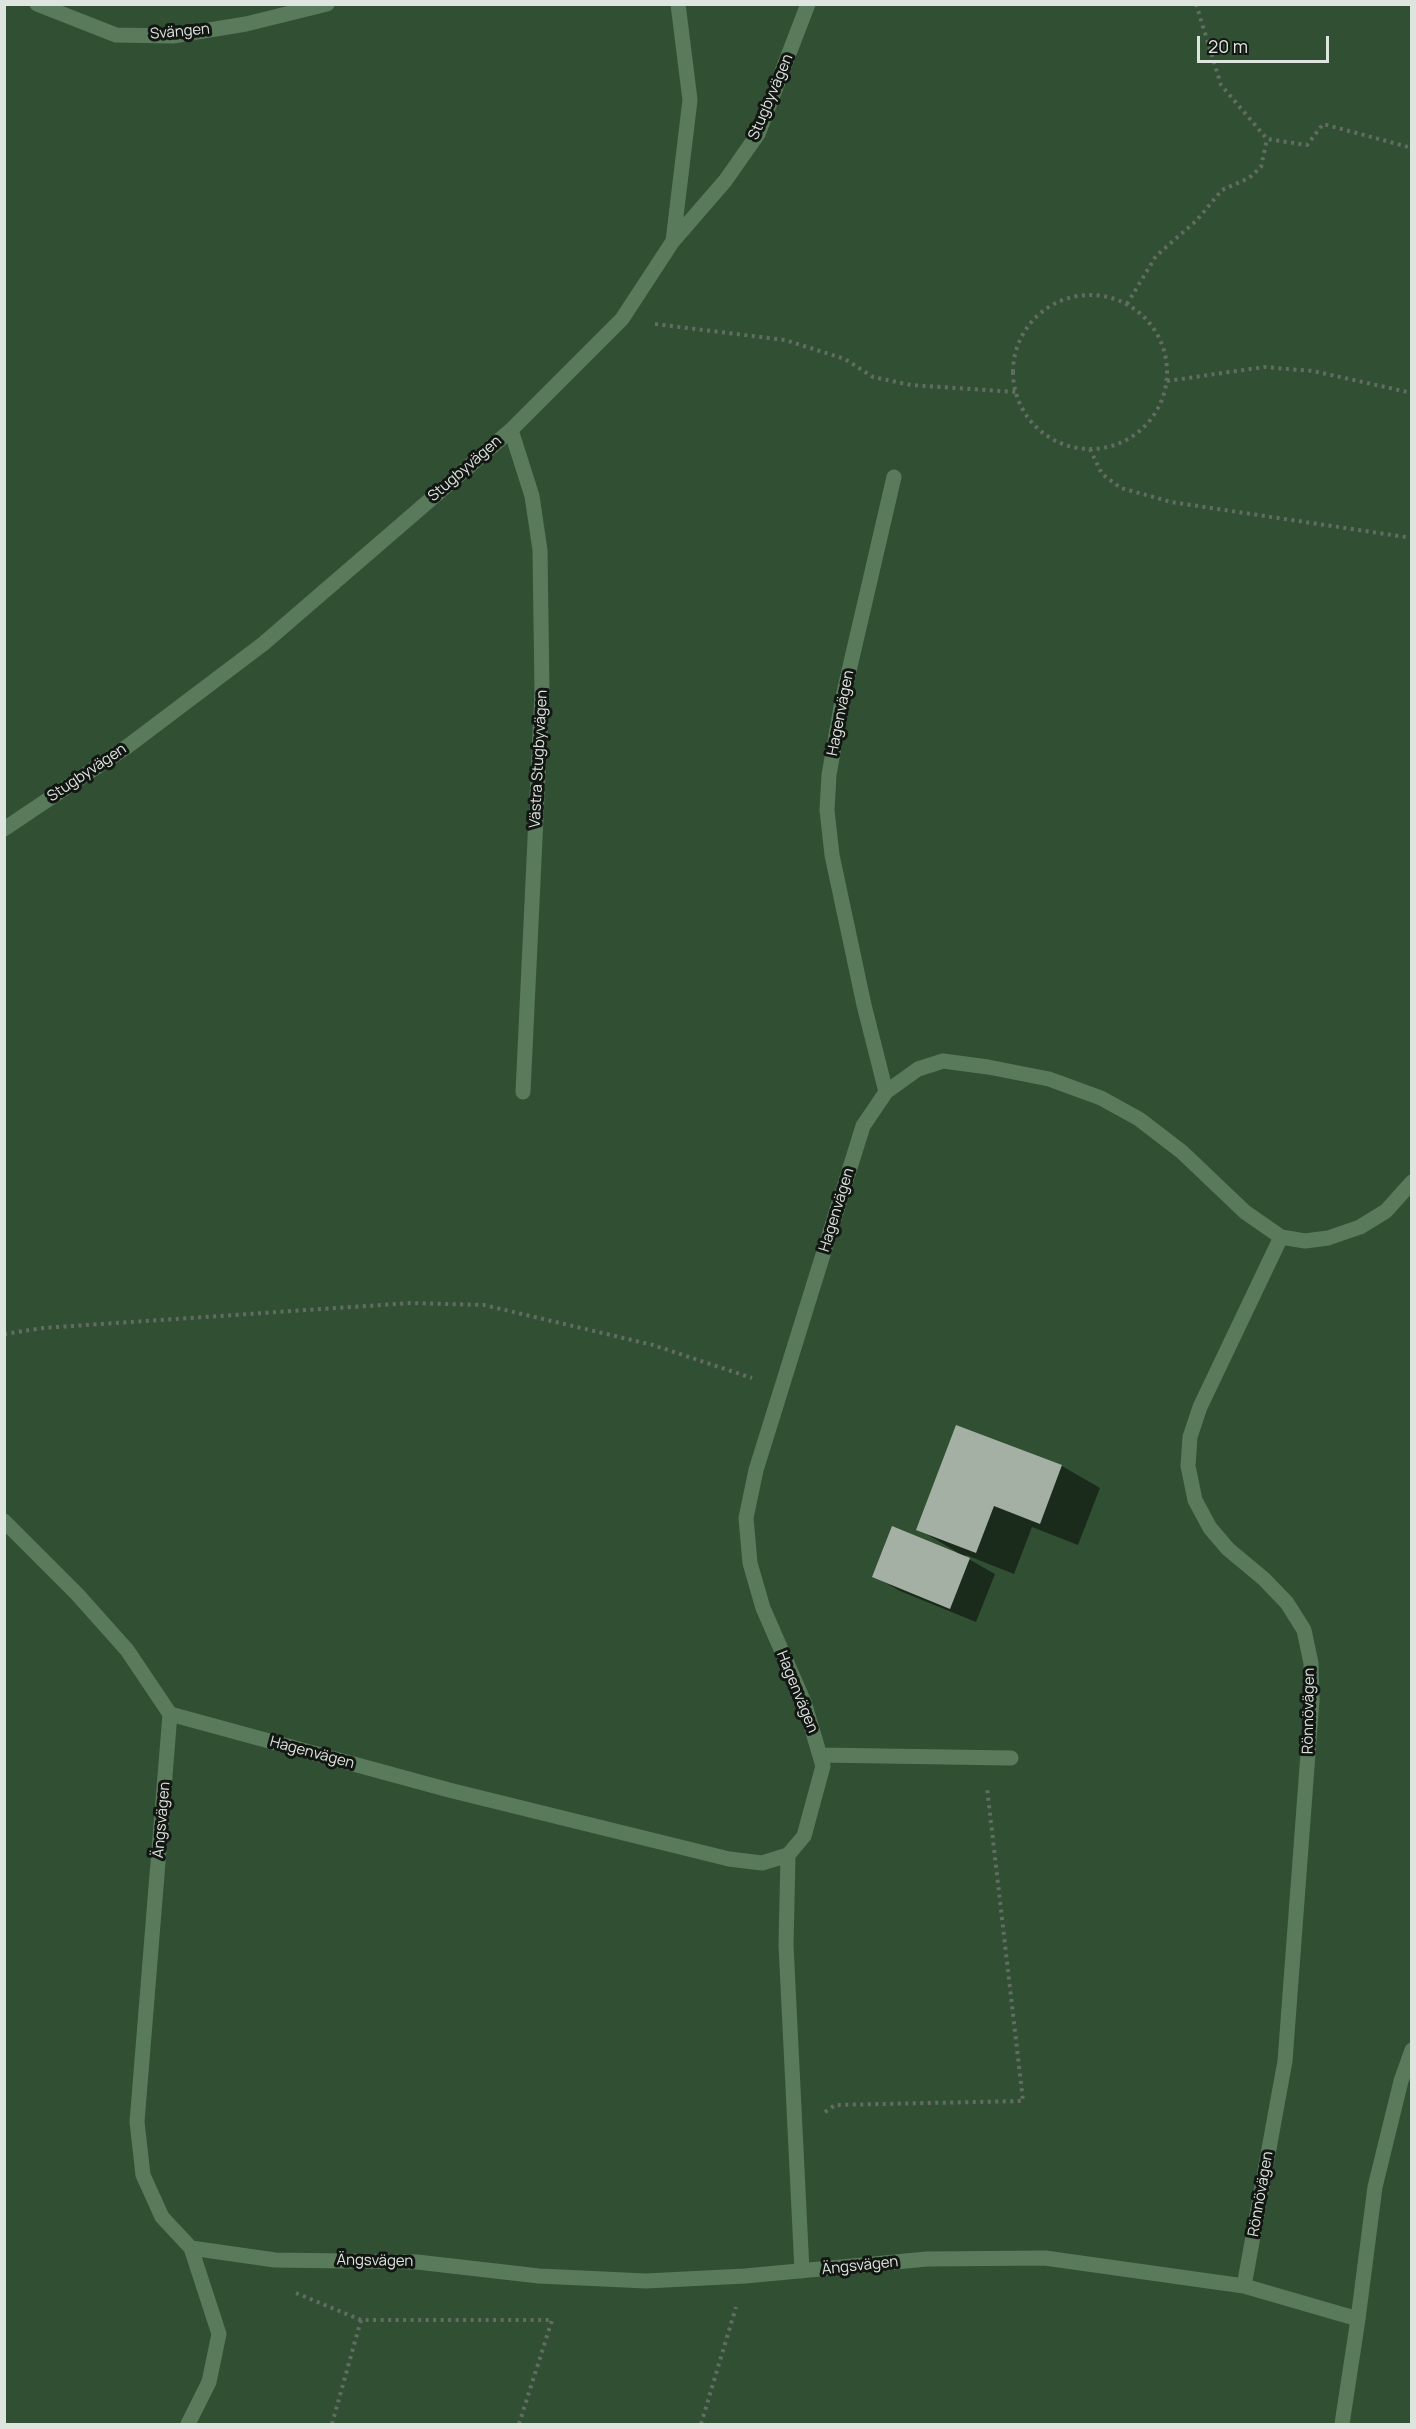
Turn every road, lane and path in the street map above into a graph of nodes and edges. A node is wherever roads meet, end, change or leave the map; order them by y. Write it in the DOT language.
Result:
graph roads {
  1 [pos="37,4"];
  2 [pos="327,4"];
  3 [pos="678,4"];
  4 [pos="808,4"];
  5 [pos="1196,4"];
  6 [pos="1267,139"];
  7 [pos="1412,148"];
  8 [pos="673,241"];
  9 [pos="1127,303"];
  10 [pos="622,319"];
  11 [pos="1167,381"];
  12 [pos="1016,392"];
  13 [pos="1412,393"];
  14 [pos="511,429"];
  15 [pos="1090,449"];
  16 [pos="894,477"];
  17 [pos="1412,538"];
  18 [pos="4,829"];
  19 [pos="523,1092"];
  20 [pos="886,1092"];
  21 [pos="1412,1182"];
  22 [pos="1281,1237"];
  23 [pos="4,1334"];
  24 [pos="781,1387"];
  25 [pos="4,1521"];
  26 [pos="170,1714"];
  27 [pos="820,1755"];
  28 [pos="980,1757"];
  29 [pos="1011,1758"];
  30 [pos="788,1855"];
  31 [pos="1412,2050"];
  32 [pos="796,2130"];
  33 [pos="191,2248"];
  34 [pos="802,2271"];
  35 [pos="745,2276"];
  36 [pos="1244,2286"];
  37 [pos="287,2289"];
  38 [pos="1359,2319"];
  39 [pos="361,2320"];
  40 [pos="189,2424"];
  41 [pos="332,2424"];
  42 [pos="519,2424"];
  43 [pos="701,2424"];
  44 [pos="1342,2424"];
  1 -- 2 [label="lane, Svängen"];
  3 -- 8 [label="lane"];
  4 -- 8 [label="lane, Stugbyvägen"];
  5 -- 6 [label="path"];
  6 -- 7 [label="path"];
  6 -- 9 [label="path"];
  8 -- 10 [label="lane, Stugbyvägen"];
  9 -- 11 [label="path"];
  9 -- 12 [label="path"];
  10 -- 12 [label="path"];
  10 -- 14 [label="lane, Stugbyvägen"];
  11 -- 13 [label="path"];
  11 -- 15 [label="path"];
  12 -- 15 [label="path"];
  14 -- 18 [label="lane, Stugbyvägen"];
  14 -- 19 [label="lane, Västra Stugbyvägen"];
  15 -- 17 [label="path"];
  16 -- 20 [label="lane, Hagenvägen"];
  20 -- 22 [label="lane, Hagenvägen"];
  20 -- 24 [label="lane, Hagenvägen"];
  21 -- 22 [label="lane"];
  22 -- 36 [label="lane, Rönnövägen"];
  23 -- 24 [label="path"];
  24 -- 27 [label="lane, Hagenvägen"];
  25 -- 26 [label="lane"];
  26 -- 30 [label="lane, Hagenvägen"];
  26 -- 33 [label="lane, Ängsvägen"];
  27 -- 28 [label="lane"];
  27 -- 30 [label="lane, Hagenvägen"];
  28 -- 29 [label="lane"];
  28 -- 32 [label="path"];
  30 -- 32 [label="lane"];
  31 -- 38 [label="lane"];
  32 -- 34 [label="lane"];
  33 -- 35 [label="lane, Ängsvägen"];
  33 -- 40 [label="lane"];
  34 -- 35 [label="lane, Ängsvägen"];
  34 -- 36 [label="lane, Ängsvägen"];
  35 -- 43 [label="path"];
  36 -- 38 [label="lane, Ängsvägen"];
  37 -- 39 [label="path"];
  38 -- 44 [label="lane"];
  39 -- 41 [label="path"];
  39 -- 42 [label="path"];
}
